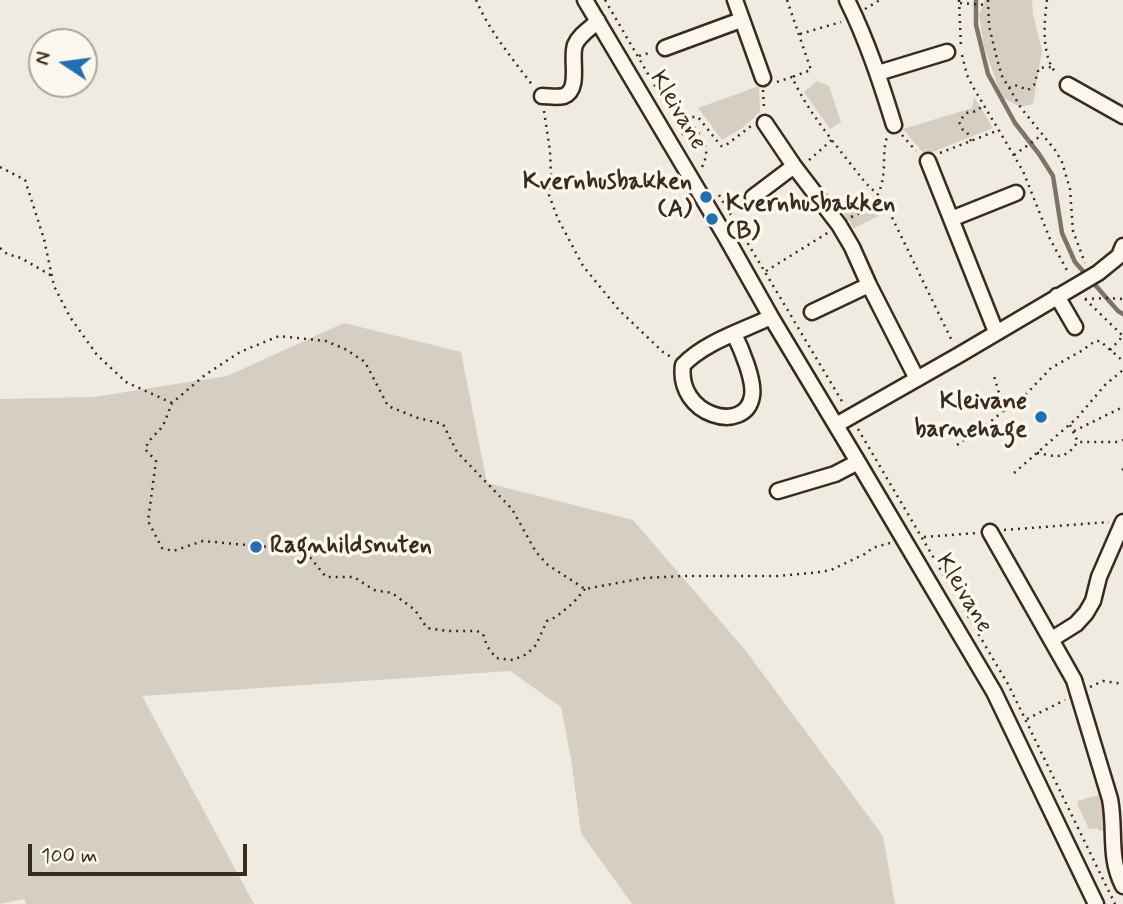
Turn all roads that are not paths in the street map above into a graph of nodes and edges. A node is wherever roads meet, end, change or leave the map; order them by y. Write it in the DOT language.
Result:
graph roads {
  1 [pos="585,0"];
  2 [pos="735,0"];
  3 [pos="847,0"];
  4 [pos="741,20"];
  5 [pos="598,21"];
  6 [pos="666,48"];
  7 [pos="947,52"];
  8 [pos="878,73"];
  9 [pos="762,78"];
  10 [pos="1068,85"];
  11 [pos="542,96"];
  12 [pos="1123,116"];
  13 [pos="765,123"];
  14 [pos="894,125"];
  15 [pos="928,161"];
  16 [pos="796,168"];
  17 [pos="1016,193"];
  18 [pos="753,197"];
  19 [pos="951,219"];
  20 [pos="1123,246"];
  21 [pos="869,285"];
  22 [pos="1057,296"];
  23 [pos="812,312"];
  24 [pos="771,317"];
  25 [pos="1075,327"];
  26 [pos="996,332"];
  27 [pos="734,334"];
  28 [pos="917,379"];
  29 [pos="836,425"];
  30 [pos="858,462"];
  31 [pos="778,491"];
  32 [pos="1117,522"];
  33 [pos="990,532"];
  34 [pos="1052,639"];
  35 [pos="1123,886"];
  36 [pos="1096,904"];
  1 -- 5 [label="street, Kleivane"];
  2 -- 4 [label="street"];
  3 -- 8 [label="street"];
  4 -- 6 [label="street"];
  4 -- 9 [label="street"];
  5 -- 11 [label="street"];
  5 -- 24 [label="street, Kleivane"];
  7 -- 8 [label="street"];
  8 -- 14 [label="street"];
  10 -- 12 [label="street"];
  13 -- 16 [label="street"];
  15 -- 19 [label="street"];
  16 -- 18 [label="street"];
  16 -- 21 [label="street"];
  17 -- 19 [label="street"];
  19 -- 26 [label="street"];
  20 -- 22 [label="street"];
  21 -- 23 [label="street"];
  21 -- 28 [label="street"];
  22 -- 25 [label="street"];
  22 -- 26 [label="street"];
  24 -- 27 [label="street"];
  24 -- 29 [label="street, Kleivane"];
  26 -- 28 [label="street"];
  27 -- 27 [label="street"];
  28 -- 29 [label="street"];
  29 -- 30 [label="street, Kleivane"];
  30 -- 31 [label="street"];
  30 -- 36 [label="street, Kleivane"];
  32 -- 34 [label="street"];
  33 -- 34 [label="street"];
  34 -- 35 [label="street"];
}
